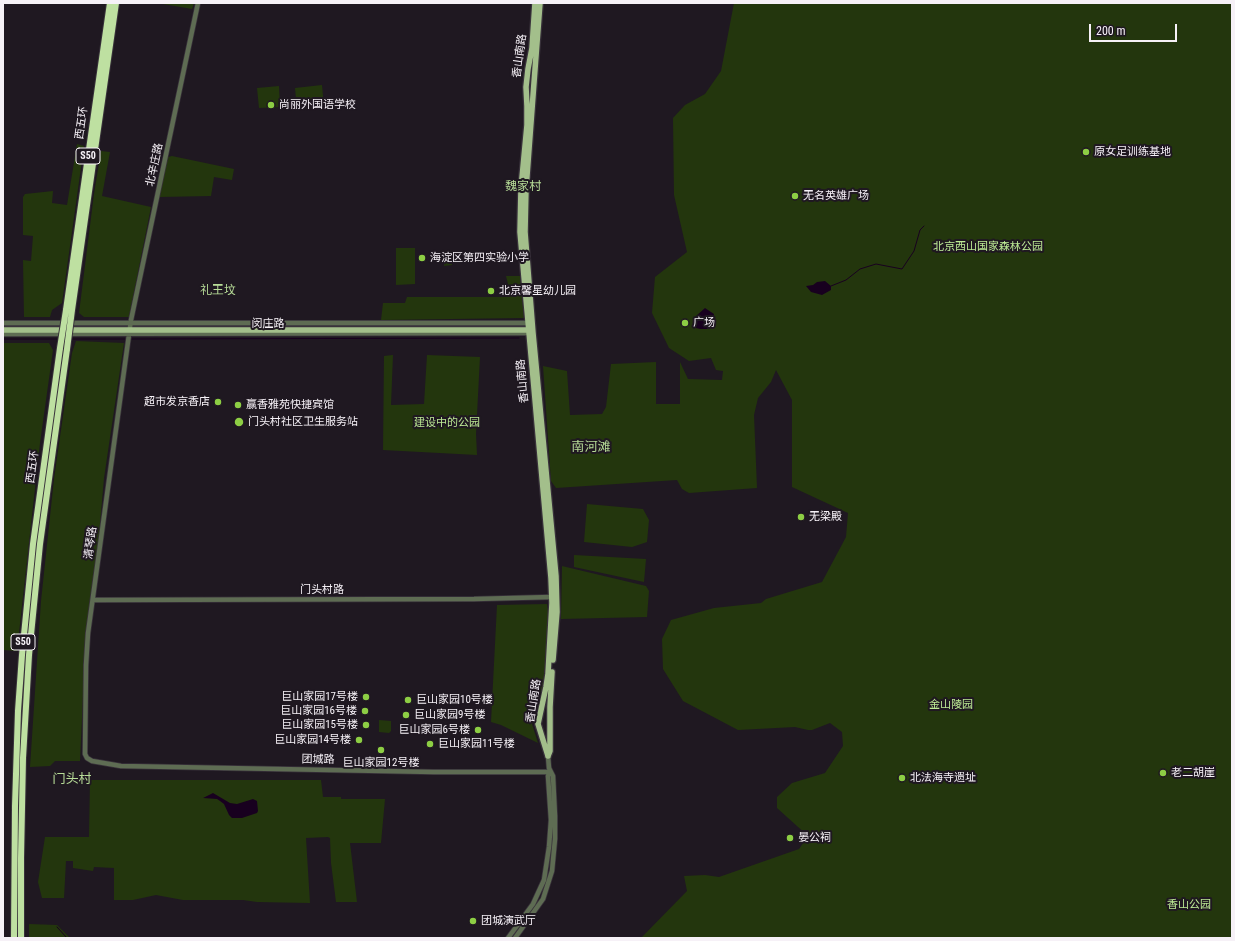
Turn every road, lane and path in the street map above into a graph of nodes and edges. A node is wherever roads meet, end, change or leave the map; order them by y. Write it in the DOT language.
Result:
graph roads {
  1 [pos="110,3"];
  2 [pos="116,3"];
  3 [pos="198,3"];
  4 [pos="535,3"];
  5 [pos="540,3"];
  6 [pos="69,310"];
  7 [pos="3,324"];
  8 [pos="3,327"];
  9 [pos="531,328"];
  10 [pos="130,329"];
  11 [pos="3,330"];
  12 [pos="3,334"];
  13 [pos="552,597"];
  14 [pos="93,600"];
  15 [pos="548,756"];
  16 [pos="87,758"];
  17 [pos="550,772"];
  18 [pos="14,938"];
  19 [pos="21,938"];
  20 [pos="508,938"];
  21 [pos="515,938"];
  1 -- 6 [label="highway, 西五环 / S50"];
  2 -- 6 [label="highway, 西五环 / S50"];
  3 -- 10 [label="street, 北辛庄路"];
  4 -- 9 [label="main road, 香山南路"];
  5 -- 9 [label="main road, 香山南路"];
  6 -- 18 [label="highway, 西五环 / S50, bridge"];
  6 -- 19 [label="highway, 西五环 / S50, bridge"];
  7 -- 10 [label="street, 闵庄路"];
  8 -- 10 [label="main road, 闵庄路"];
  9 -- 10 [label="main road, 闵庄路"];
  9 -- 13 [label="main road, 香山南路"];
  9 -- 15 [label="main road, 香山南路"];
  10 -- 11 [label="main road, 闵庄路"];
  10 -- 12 [label="street, 闵庄路"];
  10 -- 14 [label="street, 清琴路"];
  13 -- 14 [label="street, 门头村路"];
  13 -- 15 [label="main road, 香山南路"];
  14 -- 16 [label="street, 清琴路"];
  15 -- 17 [label="street, 香山南路"];
  16 -- 17 [label="street, 团城路"];
  17 -- 20 [label="street, 香山南路"];
  17 -- 21 [label="street, 香山南路"];
}
